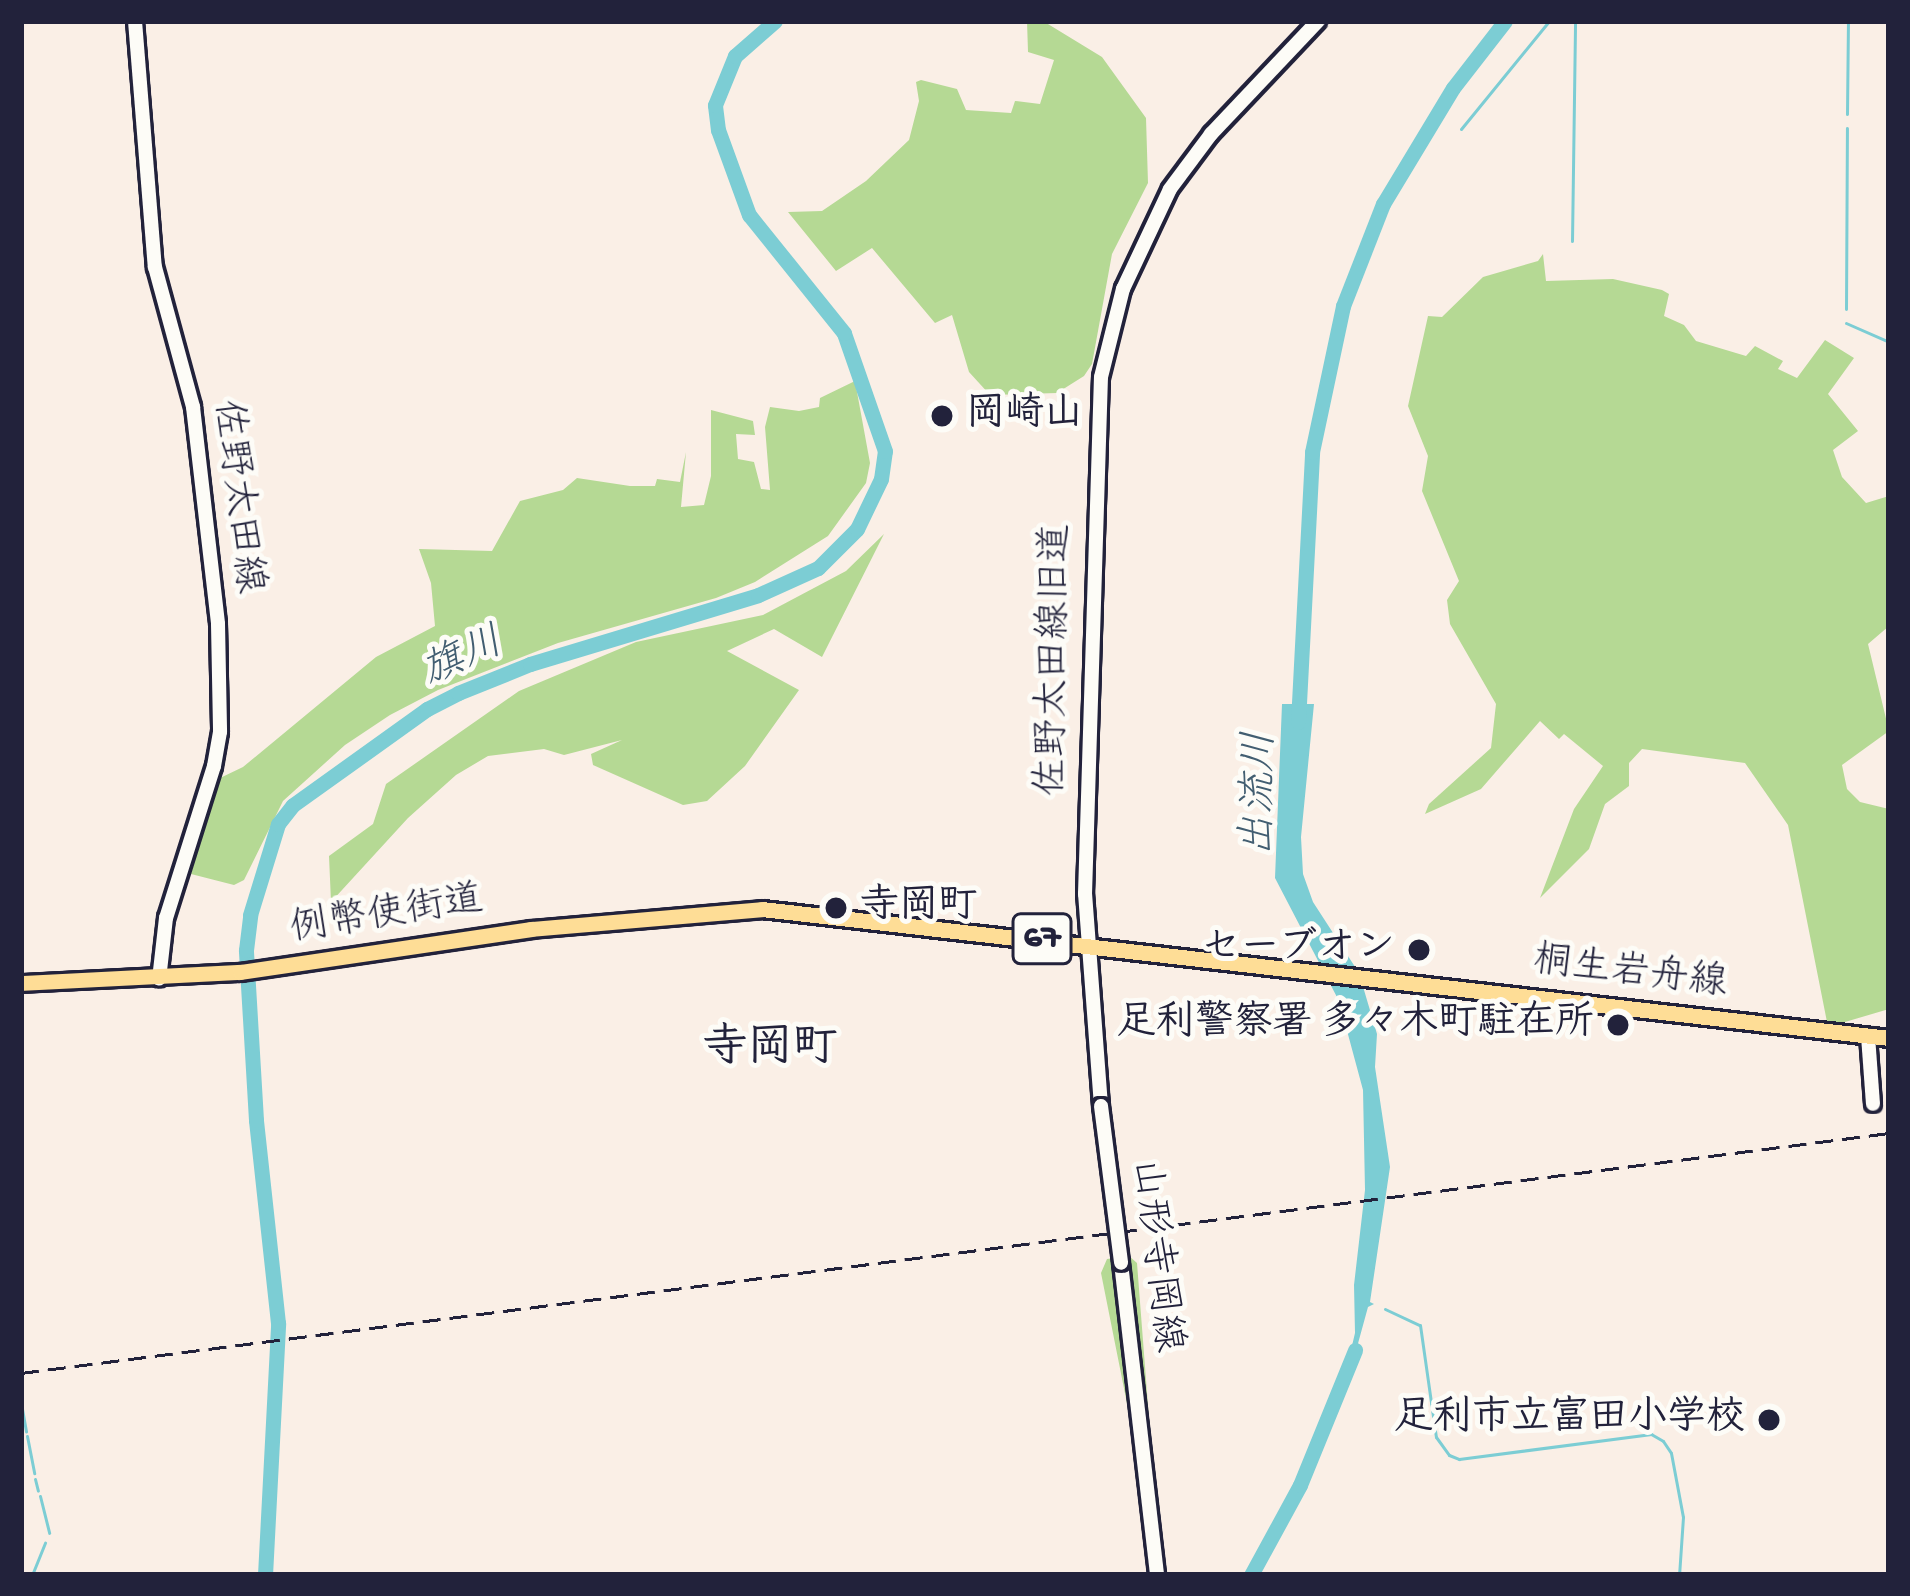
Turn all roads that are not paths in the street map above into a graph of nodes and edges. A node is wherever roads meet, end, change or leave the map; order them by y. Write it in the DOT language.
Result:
graph roads {
  1 [pos="135,21"];
  2 [pos="1318,21"];
  3 [pos="1087,944"];
  4 [pos="165,978"];
  5 [pos="21,983"];
  6 [pos="1868,1036"];
  7 [pos="1889,1038"];
  8 [pos="1873,1104"];
  9 [pos="1157,1575"];
  1 -- 4 [label="main road, 佐野太田線"];
  2 -- 3 [label="main road, 佐野太田線旧道"];
  3 -- 4 [label="main road, 例幣使街道 / 67"];
  3 -- 6 [label="main road, 桐生岩舟線 / 67"];
  3 -- 9 [label="main road, 山形寺岡線, bridge"];
  4 -- 5 [label="main road, 例幣使街道 / 67"];
  6 -- 7 [label="main road, 桐生岩舟線 / 67"];
  6 -- 8 [label="main road"];
}
